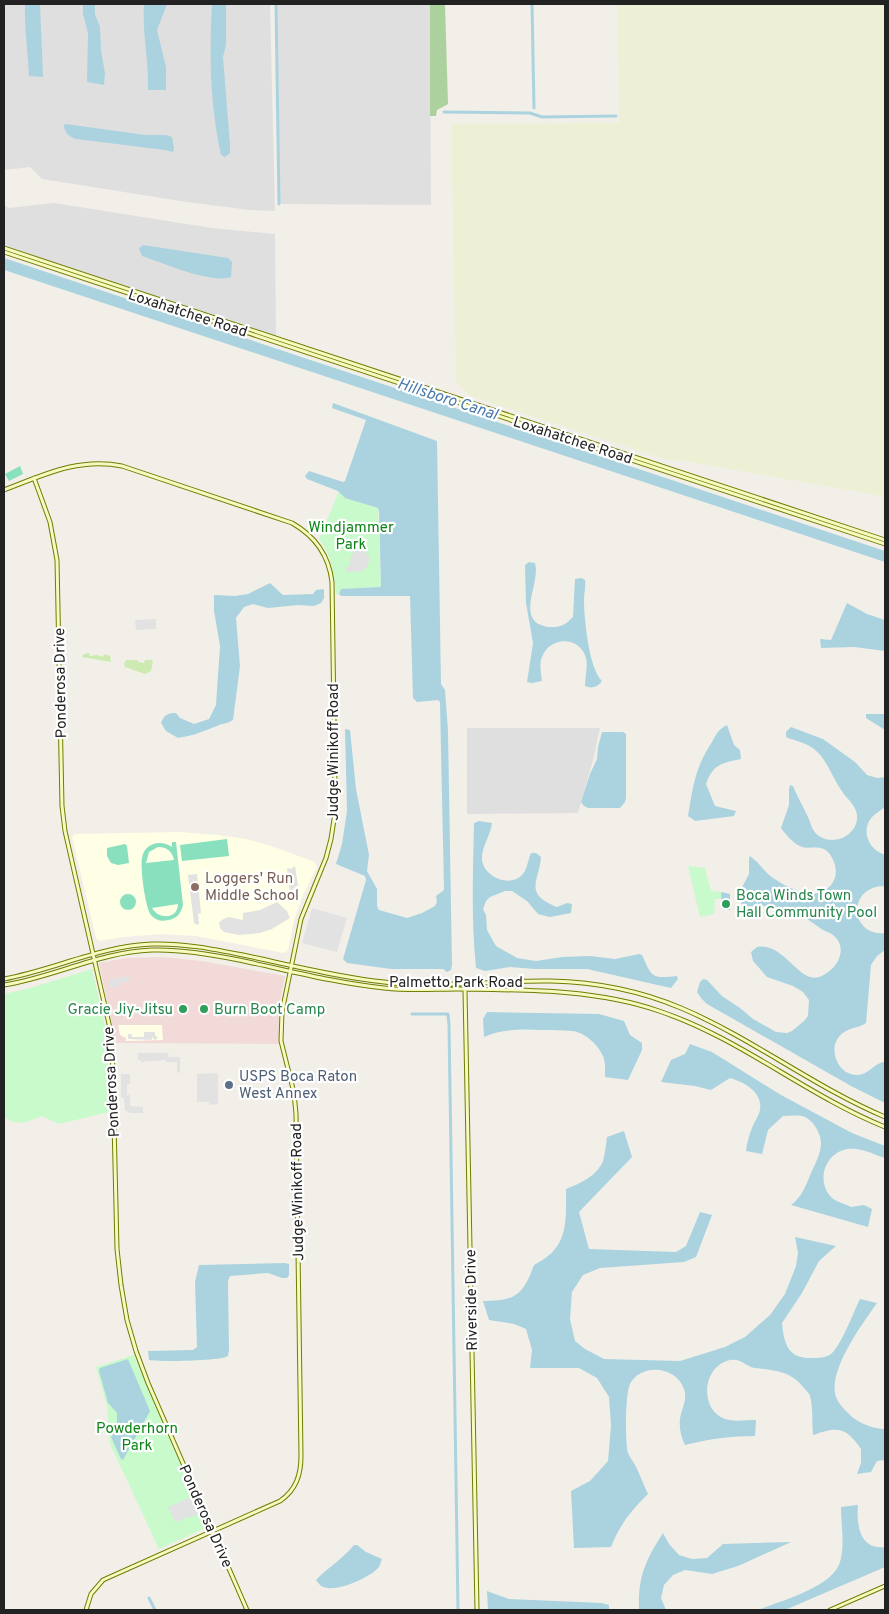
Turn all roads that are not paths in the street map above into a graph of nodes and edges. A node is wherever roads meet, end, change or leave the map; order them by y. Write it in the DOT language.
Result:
graph roads {
  1 [pos="4,250"];
  2 [pos="34,478"];
  3 [pos="4,490"];
  4 [pos="885,540"];
  5 [pos="885,544"];
  6 [pos="93,953"];
  7 [pos="94,959"];
  8 [pos="290,965"];
  9 [pos="289,970"];
  10 [pos="4,980"];
  11 [pos="4,985"];
  12 [pos="465,990"];
  13 [pos="860,1106"];
  14 [pos="856,1114"];
  15 [pos="885,1117"];
  16 [pos="885,1127"];
  17 [pos="212,1531"];
  18 [pos="885,1586"];
  19 [pos="86,1610"];
  20 [pos="247,1610"];
  21 [pos="476,1610"];
  22 [pos="830,1610"];
  1 -- 4 [label="street, Loxahatchee Road"];
  1 -- 5 [label="street, Loxahatchee Road"];
  2 -- 3 [label="street, Judge Winikoff Road"];
  2 -- 6 [label="street, Ponderosa Drive"];
  2 -- 8 [label="street, Judge Winikoff Road"];
  6 -- 7 [label="street, Ponderosa Drive"];
  6 -- 8 [label="street, Palmetto Park Road"];
  6 -- 10 [label="street, Palmetto Park Road"];
  7 -- 9 [label="street, Palmetto Park Road"];
  7 -- 11 [label="street, Palmetto Park Road"];
  7 -- 17 [label="street, Ponderosa Drive"];
  8 -- 9 [label="street, Judge Winikoff Road"];
  8 -- 13 [label="street, Palmetto Park Road"];
  9 -- 12 [label="street, Palmetto Park Road"];
  9 -- 17 [label="street, Judge Winikoff Road"];
  12 -- 14 [label="street, Palmetto Park Road"];
  12 -- 21 [label="street, Riverside Drive"];
  13 -- 14 [label="street"];
  13 -- 15 [label="street, Palmetto Park Road"];
  14 -- 16 [label="street, Palmetto Park Road"];
  17 -- 19 [label="street, Judge Winikoff Road"];
  17 -- 20 [label="street, Ponderosa Drive"];
  18 -- 22 [label="street"];
}
